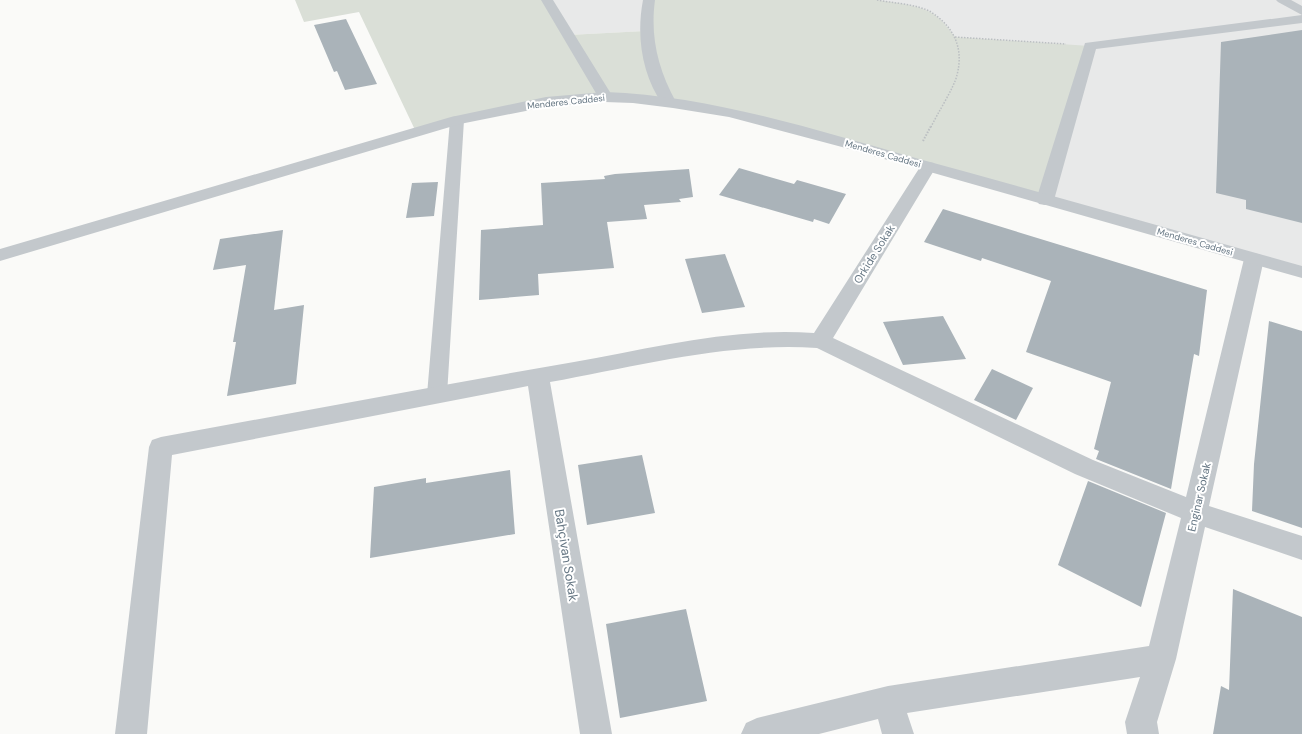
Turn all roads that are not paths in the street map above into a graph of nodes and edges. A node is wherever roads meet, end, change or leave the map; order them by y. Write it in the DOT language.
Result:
graph roads {
  1 [pos="547,0"];
  2 [pos="649,0"];
  3 [pos="1282,0"];
  4 [pos="1302,11"];
  5 [pos="1302,19"];
  6 [pos="605,97"];
  7 [pos="668,102"];
  8 [pos="457,120"];
  9 [pos="919,165"];
  10 [pos="1045,200"];
  11 [pos="0,255"];
  12 [pos="1254,258"];
  13 [pos="1302,272"];
  14 [pos="820,341"];
  15 [pos="538,376"];
  16 [pos="437,395"];
  17 [pos="1195,512"];
  18 [pos="1302,548"];
  19 [pos="1161,659"];
  20 [pos="888,701"];
  21 [pos="131,734"];
  22 [pos="596,734"];
  23 [pos="757,734"];
  24 [pos="898,734"];
  25 [pos="1143,734"];
  1 -- 6 [label="street"];
  2 -- 7 [label="street"];
  3 -- 4 [label="lane"];
  5 -- 10 [label="street"];
  6 -- 7 [label="street, Menderes Caddesi"];
  6 -- 8 [label="street, Menderes Caddesi"];
  7 -- 9 [label="street, Menderes Caddesi"];
  8 -- 11 [label="street, Menderes Caddesi"];
  8 -- 16 [label="lane"];
  9 -- 10 [label="street, Menderes Caddesi"];
  9 -- 14 [label="street, Orkide Sokak"];
  10 -- 12 [label="street, Menderes Caddesi"];
  12 -- 13 [label="street, Menderes Caddesi"];
  12 -- 17 [label="street, Enginar Sokak"];
  14 -- 15 [label="street"];
  14 -- 17 [label="street"];
  15 -- 16 [label="street"];
  15 -- 22 [label="street, Bahçivan Sokak"];
  16 -- 21 [label="street"];
  17 -- 18 [label="street"];
  17 -- 19 [label="street, Enginar Sokak"];
  19 -- 20 [label="street"];
  19 -- 25 [label="street, Enginar Sokak"];
  20 -- 23 [label="street"];
  20 -- 24 [label="street"];
}
